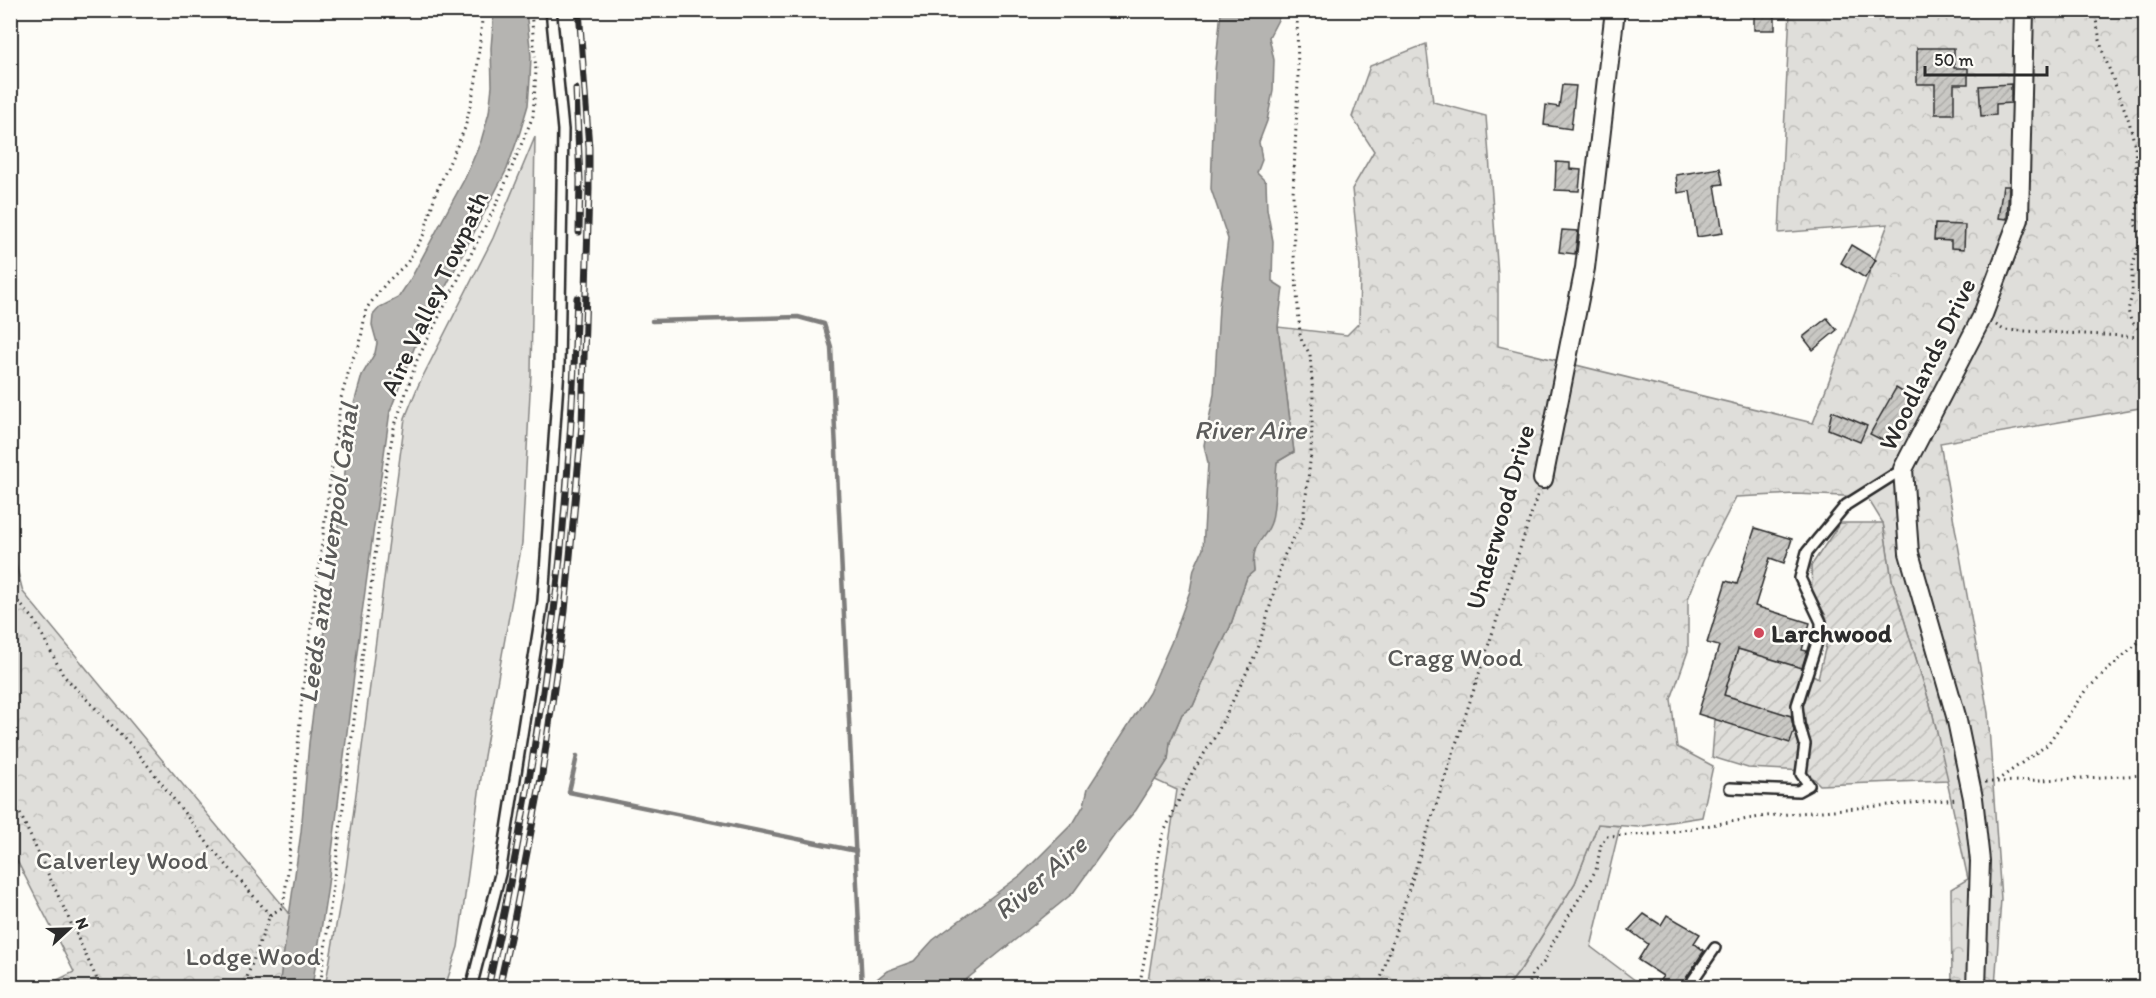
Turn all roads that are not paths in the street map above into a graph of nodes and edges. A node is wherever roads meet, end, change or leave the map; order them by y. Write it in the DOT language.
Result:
graph roads {
  1 [pos="550,10"];
  2 [pos="1615,10"];
  3 [pos="2024,10"];
  4 [pos="1903,468"];
  5 [pos="1543,479"];
  6 [pos="1730,788"];
  7 [pos="1715,948"];
  8 [pos="471,987"];
  9 [pos="1697,987"];
  10 [pos="1976,987"];
  1 -- 8 [label="lane"];
  2 -- 5 [label="street, Underwood Drive"];
  3 -- 4 [label="street, Woodlands Drive"];
  4 -- 6 [label="lane"];
  4 -- 10 [label="street, Woodlands Drive"];
  7 -- 9 [label="lane"];
}
